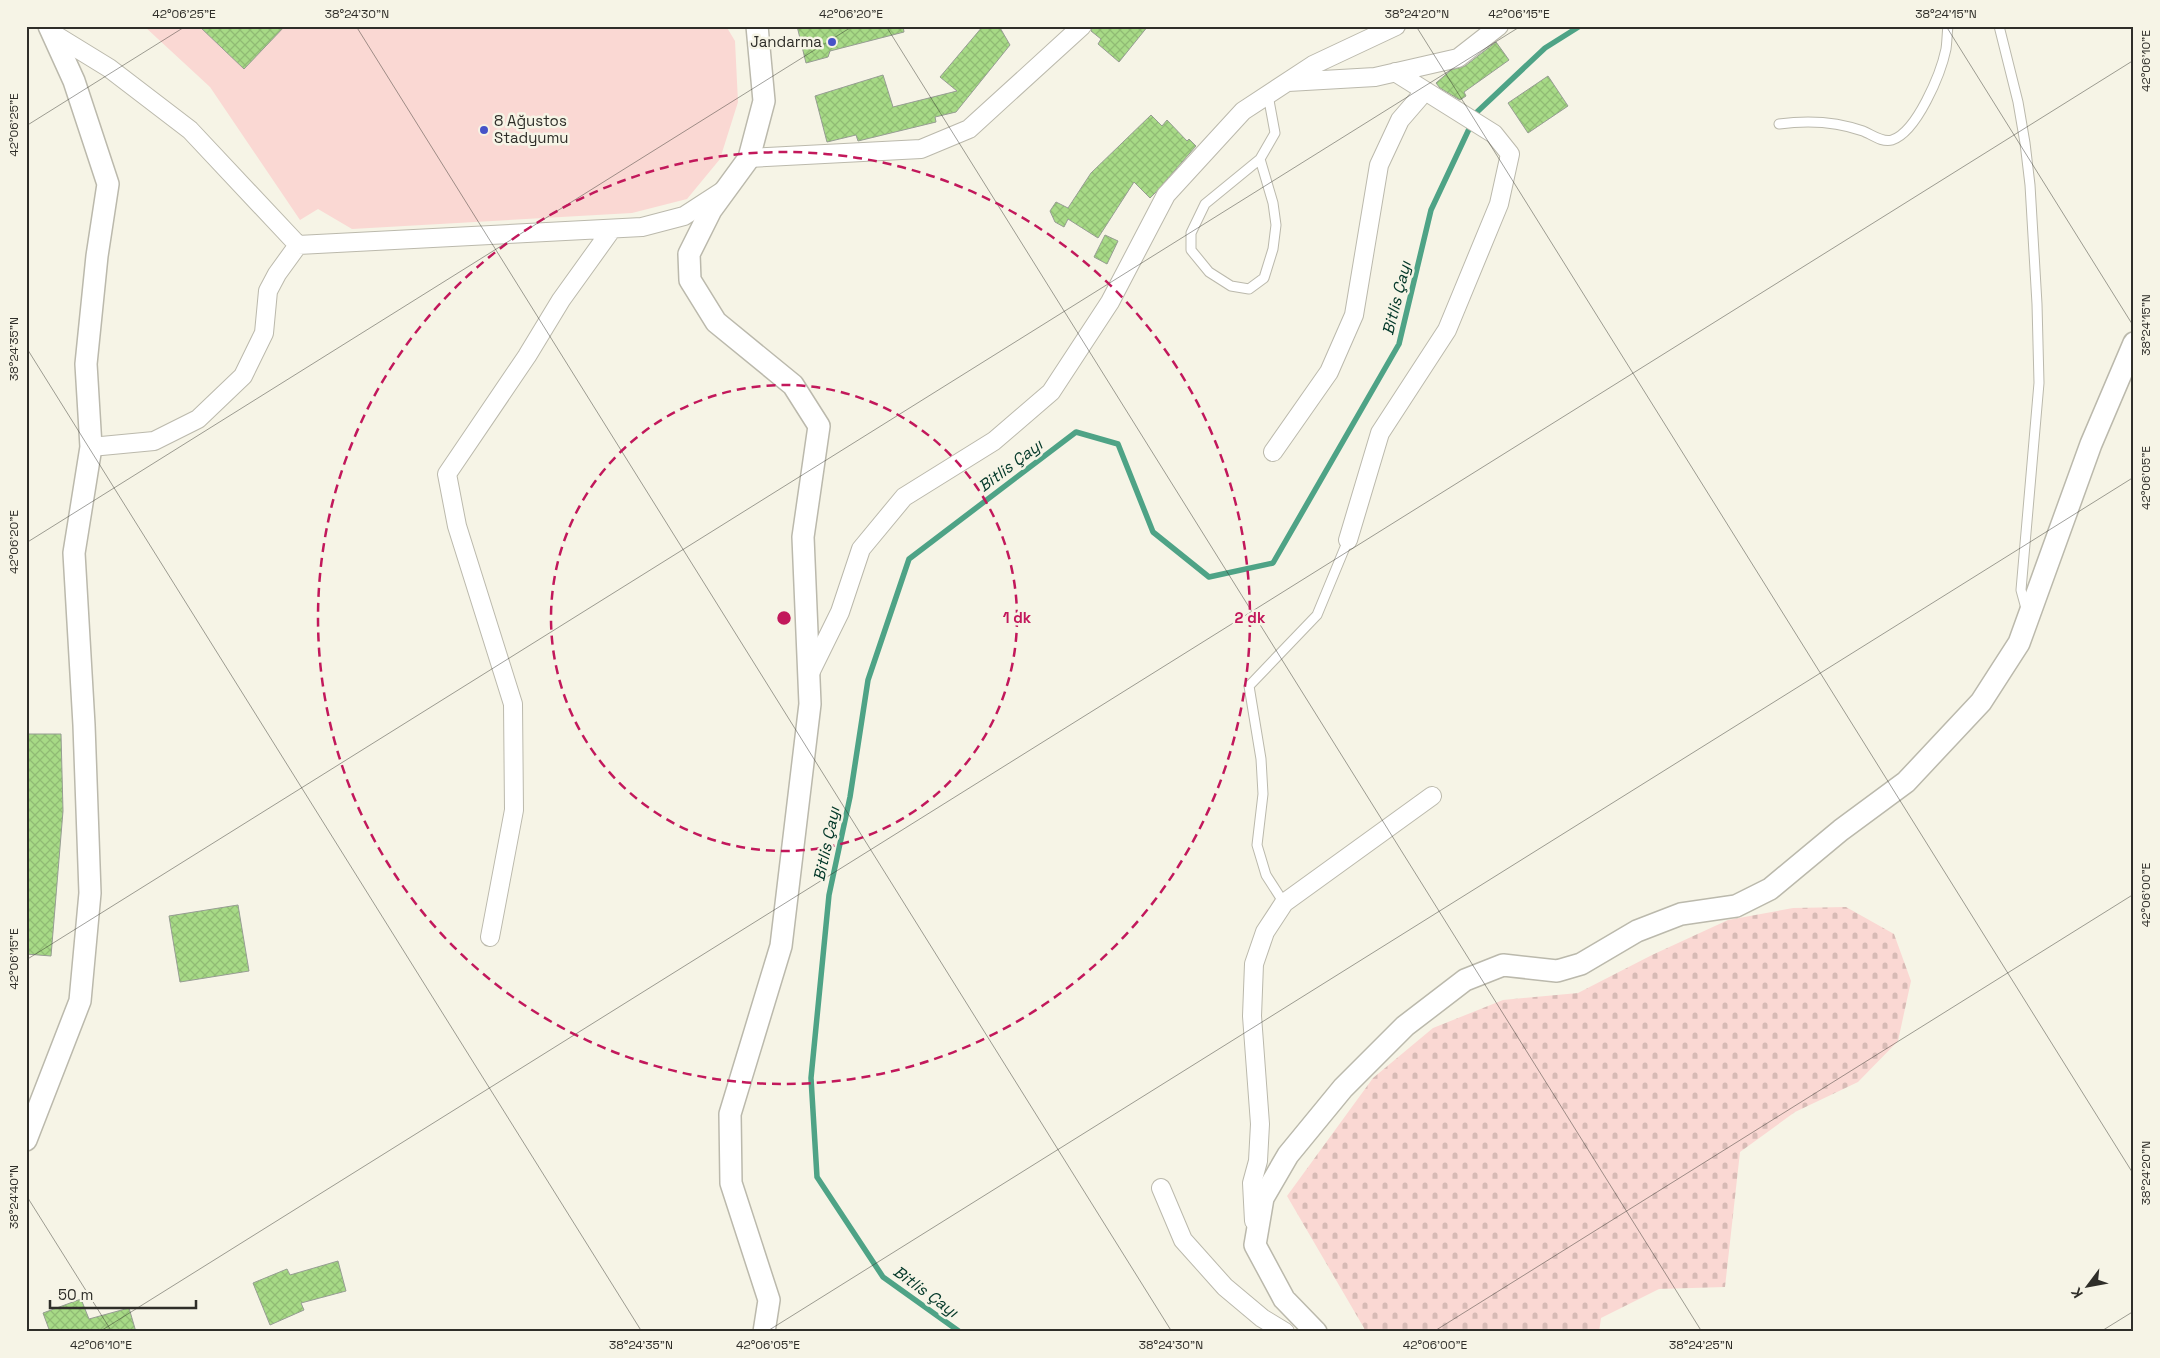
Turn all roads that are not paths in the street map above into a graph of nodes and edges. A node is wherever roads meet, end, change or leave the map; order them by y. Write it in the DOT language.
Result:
graph roads {
  1 [pos="757,26"];
  2 [pos="1082,26"];
  3 [pos="1396,26"];
  4 [pos="1500,26"];
  5 [pos="1948,26"];
  6 [pos="1999,26"];
  7 [pos="51,29"];
  8 [pos="1395,72"];
  9 [pos="1287,82"];
  10 [pos="1425,91"];
  11 [pos="1268,95"];
  12 [pos="1779,124"];
  13 [pos="750,158"];
  14 [pos="1260,159"];
  15 [pos="728,187"];
  16 [pos="612,229"];
  17 [pos="298,246"];
  18 [pos="2134,343"];
  19 [pos="91,447"];
  20 [pos="1272,452"];
  21 [pos="1348,540"];
  22 [pos="2029,617"];
  23 [pos="809,675"];
  24 [pos="1432,796"];
  25 [pos="1284,903"];
  26 [pos="490,937"];
  27 [pos="26,1140"];
  28 [pos="1161,1188"];
  29 [pos="1255,1245"];
  30 [pos="764,1332"];
  31 [pos="1285,1332"];
  32 [pos="1316,1332"];
  1 -- 13 [label="street"];
  2 -- 13 [label="street"];
  3 -- 9 [label="street"];
  4 -- 8 [label="street"];
  5 -- 12 [label="lane"];
  6 -- 22 [label="lane"];
  7 -- 17 [label="street"];
  7 -- 19 [label="street"];
  8 -- 9 [label="street"];
  8 -- 10 [label="street"];
  9 -- 11 [label="street"];
  10 -- 20 [label="street"];
  10 -- 21 [label="street"];
  11 -- 14 [label="lane"];
  11 -- 23 [label="street"];
  13 -- 15 [label="street"];
  14 -- 14 [label="lane"];
  15 -- 16 [label="street"];
  15 -- 23 [label="street"];
  16 -- 17 [label="street"];
  16 -- 26 [label="street"];
  17 -- 19 [label="street"];
  18 -- 22 [label="street"];
  19 -- 27 [label="street"];
  21 -- 25 [label="lane"];
  22 -- 29 [label="street"];
  23 -- 30 [label="street"];
  24 -- 25 [label="street"];
  25 -- 29 [label="street"];
  28 -- 31 [label="street"];
  29 -- 32 [label="street"];
}
